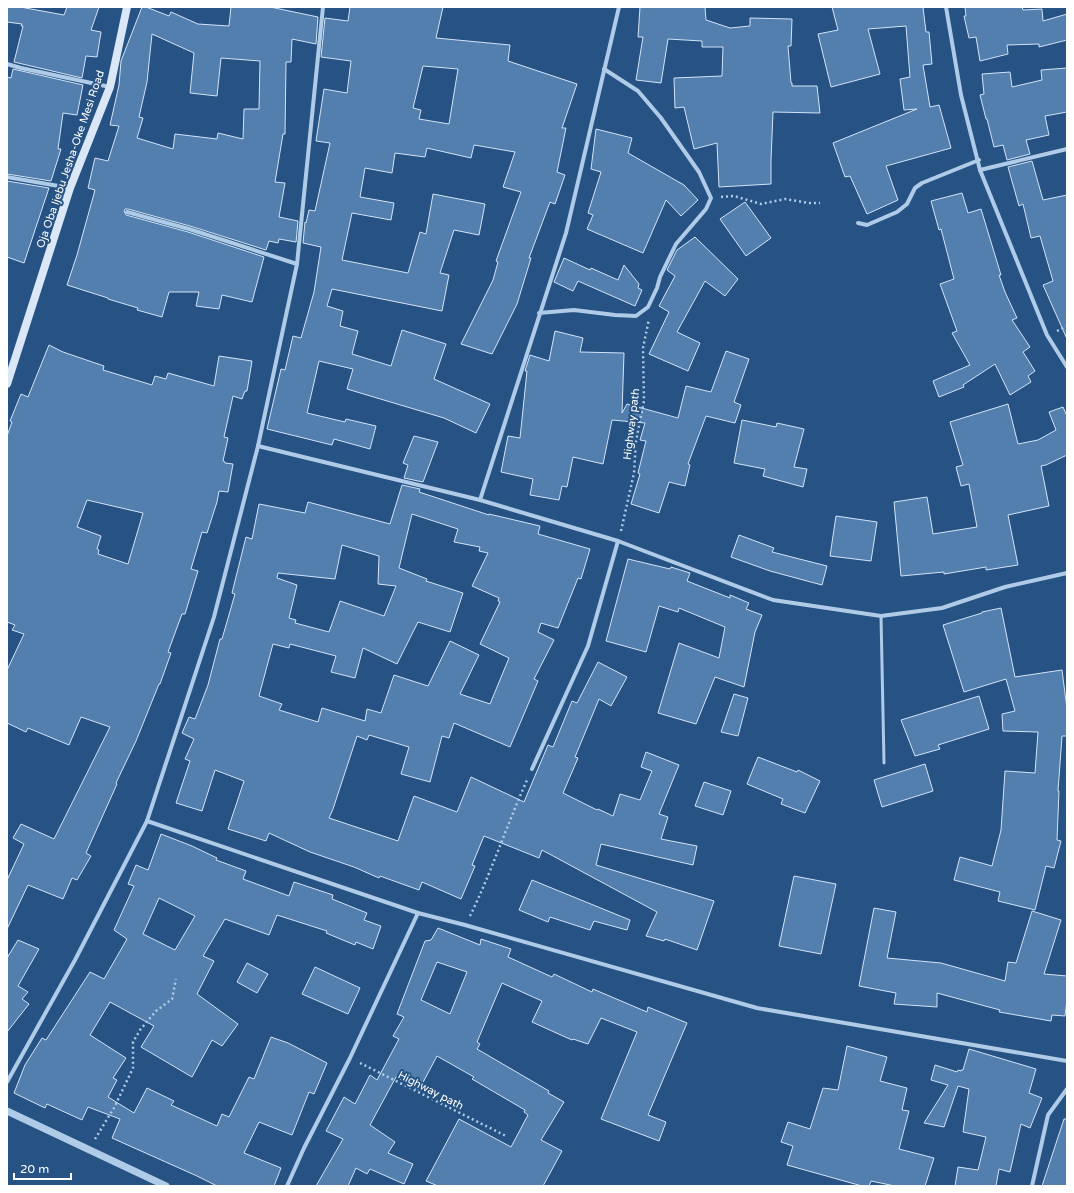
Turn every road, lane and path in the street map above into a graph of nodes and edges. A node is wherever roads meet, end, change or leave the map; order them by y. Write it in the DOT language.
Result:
graph roads {
  1 [pos="127,7"];
  2 [pos="323,7"];
  3 [pos="619,7"];
  4 [pos="946,7"];
  5 [pos="7,64"];
  6 [pos="604,69"];
  7 [pos="110,86"];
  8 [pos="1067,150"];
  9 [pos="979,160"];
  10 [pos="980,170"];
  11 [pos="7,177"];
  12 [pos="70,188"];
  13 [pos="711,198"];
  14 [pos="820,203"];
  15 [pos="127,212"];
  16 [pos="858,223"];
  17 [pos="297,264"];
  18 [pos="648,307"];
  19 [pos="539,312"];
  20 [pos="1067,367"];
  21 [pos="7,384"];
  22 [pos="258,446"];
  23 [pos="480,500"];
  24 [pos="618,541"];
  25 [pos="1067,573"];
  26 [pos="881,616"];
  27 [pos="884,763"];
  28 [pos="532,769"];
  29 [pos="147,821"];
  30 [pos="418,913"];
  31 [pos="465,925"];
  32 [pos="176,979"];
  33 [pos="350,1058"];
  34 [pos="1067,1061"];
  35 [pos="7,1082"];
  36 [pos="1067,1089"];
  37 [pos="7,1111"];
  38 [pos="506,1136"];
  39 [pos="88,1150"];
  40 [pos="166,1186"];
  41 [pos="287,1186"];
  42 [pos="1032,1186"];
  1 -- 7 [label="main road, Oja Oba Ijebu Jesha-Oke Mesi Road"];
  2 -- 17 [label="street"];
  3 -- 6 [label="street"];
  4 -- 9 [label="street"];
  5 -- 7 [label="street"];
  6 -- 13 [label="street"];
  6 -- 19 [label="street"];
  7 -- 12 [label="main road, Oja Oba Ijebu Jesha-Oke Mesi Road"];
  8 -- 10 [label="street"];
  9 -- 10 [label="street"];
  9 -- 16 [label="street"];
  10 -- 20 [label="street"];
  11 -- 12 [label="street"];
  12 -- 21 [label="main road, Oja Oba Ijebu Jesha-Oke Mesi Road"];
  13 -- 14 [label="path"];
  13 -- 18 [label="street"];
  15 -- 17 [label="street"];
  17 -- 22 [label="street"];
  18 -- 19 [label="street"];
  18 -- 24 [label="path, Highway path"];
  19 -- 23 [label="street"];
  22 -- 23 [label="street"];
  22 -- 29 [label="street"];
  23 -- 24 [label="street"];
  24 -- 26 [label="street"];
  24 -- 28 [label="street"];
  25 -- 26 [label="street"];
  26 -- 27 [label="lane"];
  28 -- 31 [label="path"];
  29 -- 30 [label="street"];
  29 -- 35 [label="street"];
  30 -- 31 [label="street"];
  30 -- 33 [label="street"];
  31 -- 34 [label="street"];
  32 -- 39 [label="path"];
  33 -- 38 [label="path, Highway path"];
  33 -- 41 [label="street"];
  36 -- 42 [label="street"];
  37 -- 39 [label="street"];
  39 -- 40 [label="street"];
}
